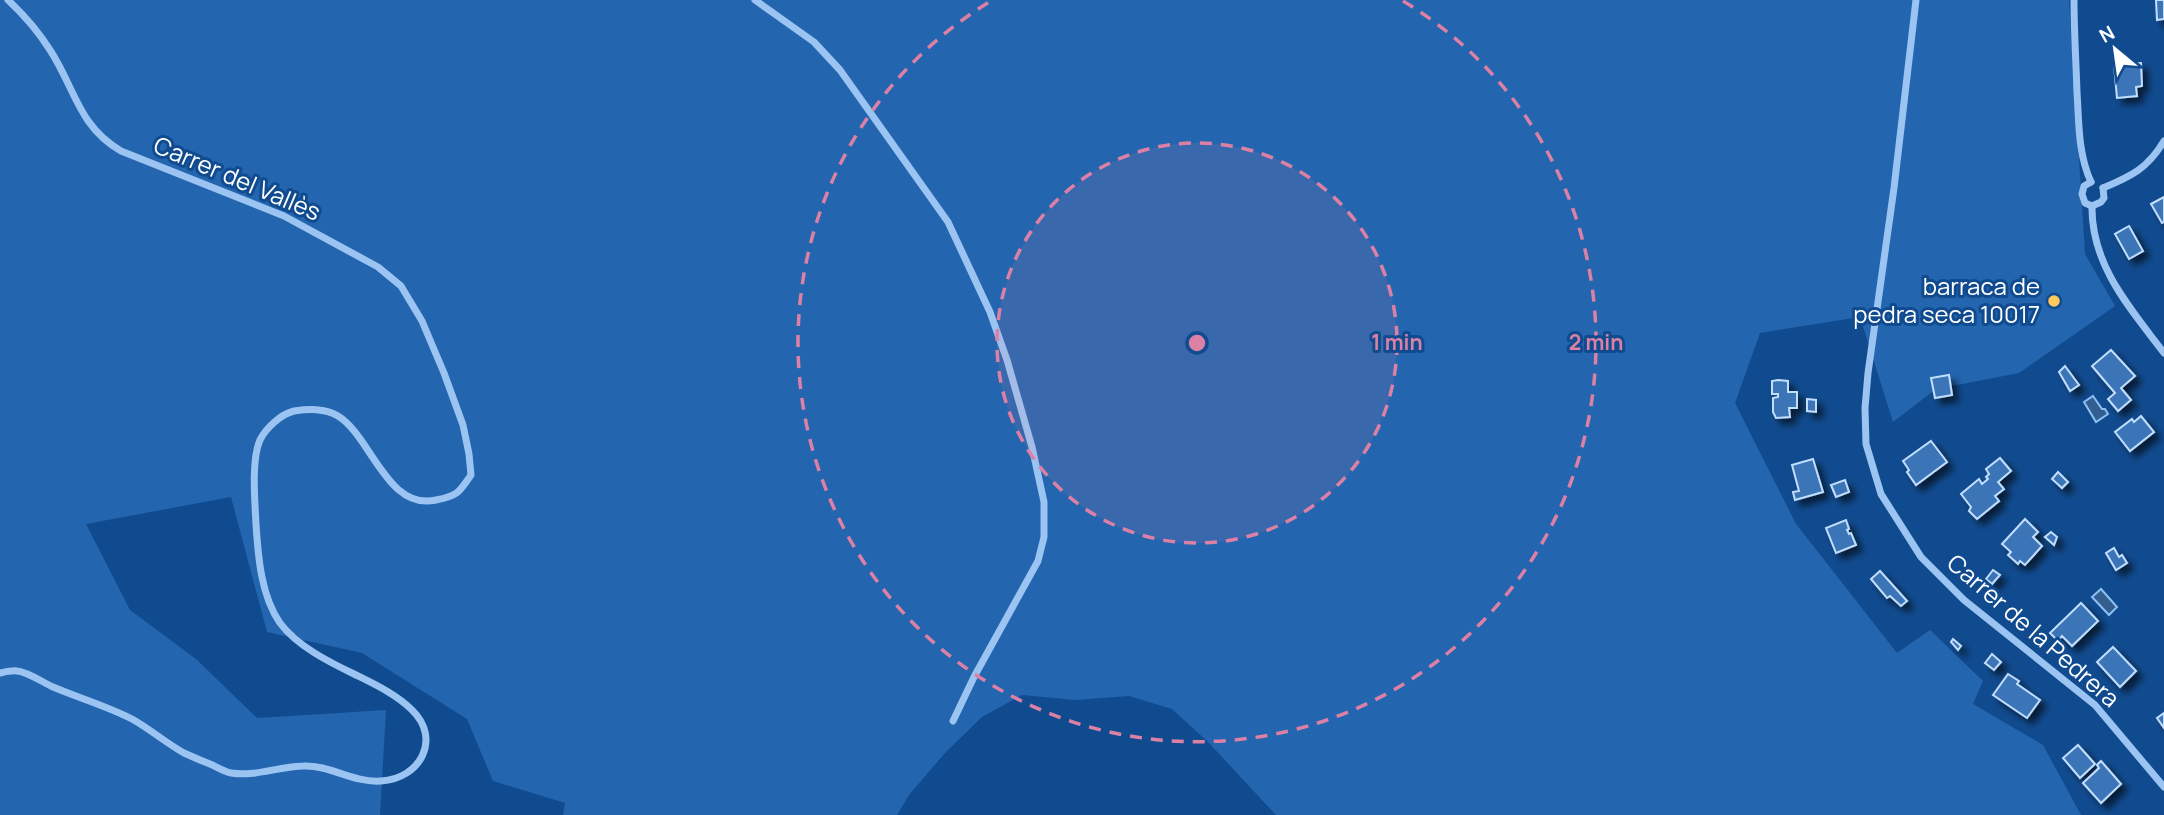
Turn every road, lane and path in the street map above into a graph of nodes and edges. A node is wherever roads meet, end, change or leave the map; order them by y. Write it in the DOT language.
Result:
graph roads {
  1 [pos="8,0"];
  2 [pos="755,0"];
  3 [pos="1916,0"];
  4 [pos="2074,0"];
  5 [pos="2164,141"];
  6 [pos="2091,183"];
  7 [pos="2104,188"];
  8 [pos="2092,206"];
  9 [pos="2164,353"];
  10 [pos="0,673"];
  11 [pos="953,721"];
  12 [pos="2164,787"];
  1 -- 10 [label="street, Carrer del Vallès"];
  2 -- 11 [label="street"];
  3 -- 12 [label="street, Carrer de la Pedrera"];
  4 -- 6 [label="street"];
  5 -- 7 [label="street"];
  6 -- 7 [label="street"];
  6 -- 8 [label="street"];
  7 -- 8 [label="street"];
  8 -- 9 [label="street"];
}
